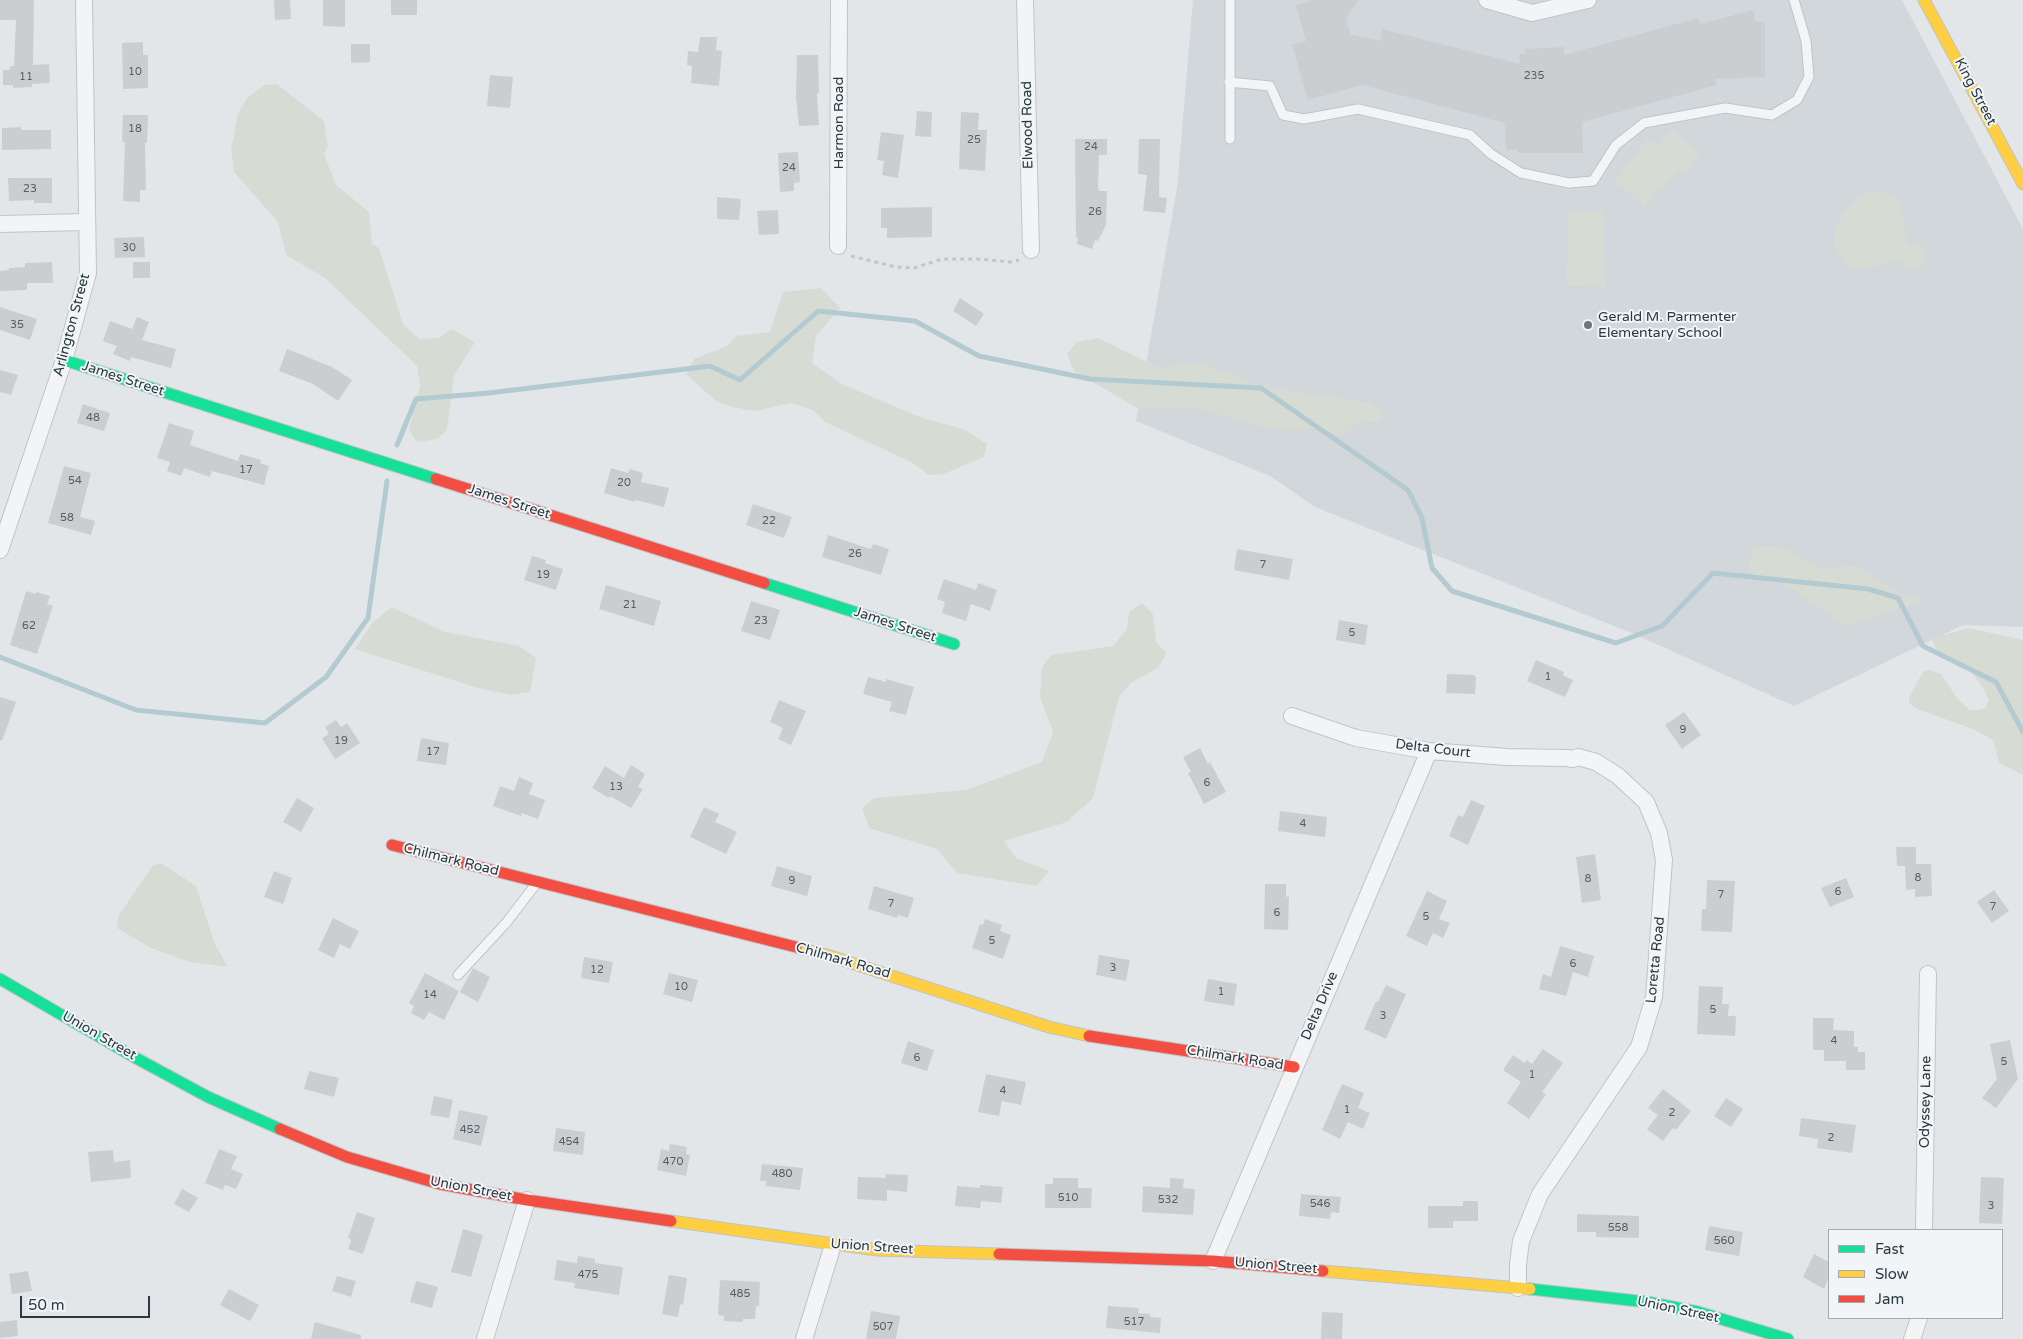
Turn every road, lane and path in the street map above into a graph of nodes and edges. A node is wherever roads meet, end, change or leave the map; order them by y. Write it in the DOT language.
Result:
graph roads {
  1 [pos="84,0"];
  2 [pos="839,0"];
  3 [pos="1024,0"];
  4 [pos="1230,0"];
  5 [pos="1487,0"];
  6 [pos="1588,0"];
  7 [pos="1794,0"];
  8 [pos="1924,0"];
  9 [pos="1229,82"];
  10 [pos="1230,139"];
  11 [pos="2023,184"];
  12 [pos="86,222"];
  13 [pos="0,224"];
  14 [pos="838,246"];
  15 [pos="1031,250"];
  16 [pos="64,360"];
  17 [pos="0,550"];
  18 [pos="954,644"];
  19 [pos="1292,716"];
  20 [pos="1428,750"];
  21 [pos="1578,757"];
  22 [pos="392,845"];
  23 [pos="538,882"];
  24 [pos="1928,974"];
  25 [pos="458,975"];
  26 [pos="0,979"];
  27 [pos="1294,1067"];
  28 [pos="527,1200"];
  29 [pos="1924,1229"];
  30 [pos="833,1246"];
  31 [pos="1213,1261"];
  32 [pos="1518,1288"];
  33 [pos="1918,1319"];
  34 [pos="1737,1331"];
  35 [pos="485,1339"];
  36 [pos="804,1339"];
  37 [pos="1788,1339"];
  38 [pos="1912,1339"];
  1 -- 12 [label="street, Arlington Street"];
  2 -- 14 [label="street, Harmon Road"];
  3 -- 15 [label="street, Elwood Road"];
  4 -- 9 [label="lane"];
  5 -- 6 [label="street"];
  7 -- 9 [label="lane"];
  8 -- 11 [label="main road, King Street"];
  9 -- 10 [label="lane"];
  12 -- 13 [label="street"];
  12 -- 16 [label="street, Arlington Street"];
  14 -- 15 [label="path"];
  16 -- 17 [label="street, Arlington Street"];
  16 -- 18 [label="main road, James Street"];
  19 -- 20 [label="street, Delta Court"];
  20 -- 21 [label="street, Delta Court"];
  20 -- 27 [label="street, Delta Drive"];
  21 -- 32 [label="street, Loretta Road"];
  22 -- 23 [label="main road, Chilmark Road"];
  23 -- 25 [label="lane"];
  23 -- 27 [label="main road, Chilmark Road"];
  24 -- 29 [label="street, Odyssey Lane"];
  26 -- 28 [label="main road, Union Street"];
  27 -- 31 [label="street, Delta Drive"];
  28 -- 30 [label="main road, Union Street"];
  28 -- 35 [label="street"];
  30 -- 31 [label="main road, Union Street"];
  30 -- 36 [label="street"];
  31 -- 32 [label="main road, Union Street"];
  32 -- 34 [label="main road, Union Street"];
  33 -- 38 [label="street"];
  34 -- 37 [label="main road, Union Street"];
}
